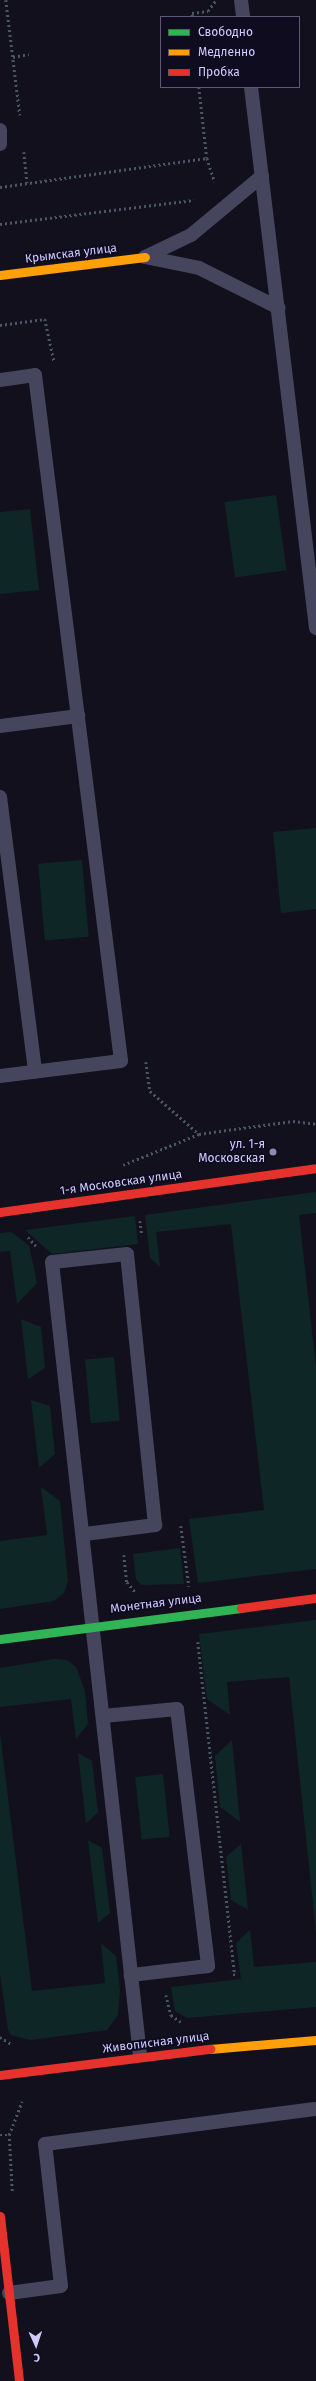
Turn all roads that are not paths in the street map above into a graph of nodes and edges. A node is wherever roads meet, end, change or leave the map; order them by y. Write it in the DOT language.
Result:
graph roads {
  1 [pos="240,0"];
  2 [pos="243,16"];
  3 [pos="251,88"];
  4 [pos="0,130"];
  5 [pos="0,144"];
  6 [pos="262,176"];
  7 [pos="145,257"];
  8 [pos="0,275"];
  9 [pos="279,308"];
  10 [pos="0,380"];
  11 [pos="316,628"];
  12 [pos="78,716"];
  13 [pos="0,726"];
  14 [pos="0,797"];
  15 [pos="35,1072"];
  16 [pos="0,1076"];
  17 [pos="316,1168"];
  18 [pos="0,1212"];
  19 [pos="85,1534"];
  20 [pos="316,1598"];
  21 [pos="93,1624"];
  22 [pos="0,1639"];
  23 [pos="103,1716"];
  24 [pos="131,1975"];
  25 [pos="316,2040"];
  26 [pos="140,2055"];
  27 [pos="0,2075"];
  28 [pos="315,2109"];
  29 [pos="0,2216"];
  30 [pos="9,2293"];
  31 [pos="20,2381"];
  1 -- 2 [label="lane"];
  3 -- 6 [label="lane"];
  4 -- 5 [label="lane"];
  6 -- 7 [label="lane"];
  6 -- 9 [label="lane"];
  7 -- 8 [label="street, Крымская улица"];
  7 -- 9 [label="lane"];
  9 -- 11 [label="lane"];
  10 -- 12 [label="lane"];
  12 -- 13 [label="lane"];
  12 -- 15 [label="lane"];
  14 -- 15 [label="lane"];
  15 -- 16 [label="lane"];
  17 -- 18 [label="street, 1-я Московская улица"];
  19 -- 21 [label="lane"];
  20 -- 21 [label="street, Монетная улица"];
  21 -- 22 [label="street, Монетная улица"];
  21 -- 23 [label="lane"];
  23 -- 24 [label="lane"];
  23 -- 24 [label="lane"];
  24 -- 26 [label="lane"];
  25 -- 26 [label="street, Живописная улица"];
  26 -- 27 [label="street, Живописная улица"];
  28 -- 30 [label="lane"];
  29 -- 30 [label="street"];
  30 -- 31 [label="street"];
}
